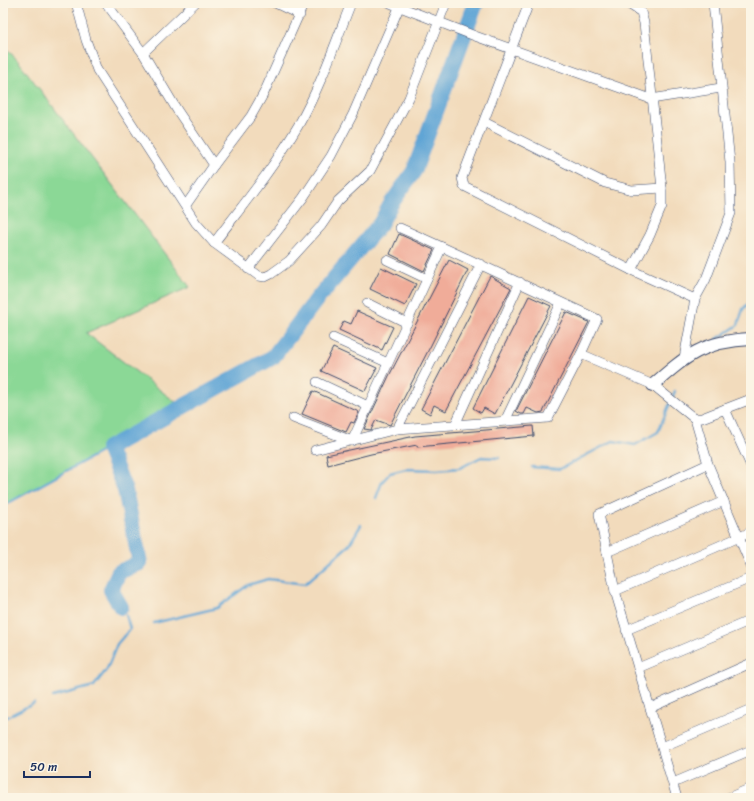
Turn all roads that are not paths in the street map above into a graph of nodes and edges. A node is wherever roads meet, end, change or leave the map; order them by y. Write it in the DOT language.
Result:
graph roads {
  1 [pos="79,3"];
  2 [pos="106,3"];
  3 [pos="195,3"];
  4 [pos="275,3"];
  5 [pos="304,3"];
  6 [pos="351,3"];
  7 [pos="390,3"];
  8 [pos="446,3"];
  9 [pos="529,3"];
  10 [pos="627,3"];
  11 [pos="713,3"];
  12 [pos="401,5"];
  13 [pos="300,15"];
  14 [pos="439,22"];
  15 [pos="512,48"];
  16 [pos="142,53"];
  17 [pos="721,88"];
  18 [pos="651,99"];
  19 [pos="484,122"];
  20 [pos="214,165"];
  21 [pos="662,188"];
  22 [pos="186,205"];
  23 [pos="400,228"];
  24 [pos="214,243"];
  25 [pos="442,247"];
  26 [pos="387,260"];
  27 [pos="481,264"];
  28 [pos="248,269"];
  29 [pos="631,270"];
  30 [pos="427,279"];
  31 [pos="520,282"];
  32 [pos="695,299"];
  33 [pos="367,303"];
  34 [pos="561,303"];
  35 [pos="407,323"];
  36 [pos="333,338"];
  37 [pos="751,339"];
  38 [pos="581,354"];
  39 [pos="684,358"];
  40 [pos="388,363"];
  41 [pos="317,382"];
  42 [pos="653,385"];
  43 [pos="751,399"];
  44 [pos="368,406"];
  45 [pos="725,409"];
  46 [pos="294,418"];
  47 [pos="695,419"];
  48 [pos="505,421"];
  49 [pos="455,425"];
  50 [pos="397,429"];
  51 [pos="352,441"];
  52 [pos="315,450"];
  53 [pos="708,464"];
  54 [pos="751,466"];
  55 [pos="724,502"];
  56 [pos="751,532"];
  57 [pos="739,538"];
  58 [pos="607,552"];
  59 [pos="751,566"];
  60 [pos="751,578"];
  61 [pos="615,591"];
  62 [pos="751,620"];
  63 [pos="626,630"];
  64 [pos="751,663"];
  65 [pos="638,668"];
  66 [pos="650,708"];
  67 [pos="751,709"];
  68 [pos="662,747"];
  69 [pos="751,750"];
  70 [pos="673,783"];
  71 [pos="751,788"];
  72 [pos="677,798"];
  73 [pos="728,798"];
  1 -- 22 [label="street"];
  2 -- 16 [label="street"];
  3 -- 16 [label="street"];
  4 -- 13 [label="street"];
  5 -- 13 [label="street"];
  6 -- 24 [label="street"];
  7 -- 12 [label="street"];
  8 -- 14 [label="street"];
  9 -- 15 [label="street"];
  10 -- 18 [label="street"];
  11 -- 17 [label="street"];
  12 -- 14 [label="street"];
  12 -- 28 [label="street"];
  13 -- 20 [label="street"];
  14 -- 15 [label="street"];
  14 -- 28 [label="street"];
  15 -- 18 [label="street"];
  15 -- 19 [label="street"];
  16 -- 20 [label="street"];
  17 -- 18 [label="street"];
  17 -- 32 [label="street"];
  18 -- 21 [label="street"];
  19 -- 21 [label="street"];
  19 -- 29 [label="street"];
  20 -- 22 [label="street"];
  21 -- 29 [label="street"];
  22 -- 24 [label="street"];
  23 -- 25 [label="street"];
  24 -- 28 [label="street"];
  25 -- 27 [label="street"];
  25 -- 30 [label="street"];
  26 -- 30 [label="street"];
  27 -- 31 [label="street"];
  27 -- 50 [label="street"];
  29 -- 32 [label="street"];
  30 -- 35 [label="street"];
  31 -- 34 [label="street"];
  31 -- 49 [label="street"];
  32 -- 39 [label="street"];
  33 -- 35 [label="street"];
  34 -- 38 [label="street"];
  34 -- 48 [label="street"];
  35 -- 40 [label="street"];
  36 -- 40 [label="street"];
  37 -- 39 [label="main road"];
  38 -- 42 [label="street"];
  38 -- 48 [label="street"];
  39 -- 42 [label="main road"];
  40 -- 44 [label="street"];
  41 -- 44 [label="street"];
  42 -- 47 [label="street"];
  43 -- 45 [label="street"];
  44 -- 51 [label="street"];
  45 -- 47 [label="street"];
  45 -- 54 [label="street"];
  46 -- 51 [label="street"];
  47 -- 53 [label="street"];
  48 -- 49 [label="street"];
  49 -- 50 [label="street"];
  50 -- 51 [label="street"];
  51 -- 52 [label="street"];
  53 -- 55 [label="street"];
  53 -- 58 [label="street"];
  55 -- 57 [label="street"];
  55 -- 58 [label="street"];
  56 -- 57 [label="street"];
  57 -- 59 [label="street"];
  57 -- 61 [label="street"];
  58 -- 61 [label="street"];
  60 -- 63 [label="street"];
  61 -- 63 [label="street"];
  62 -- 65 [label="street"];
  63 -- 65 [label="street"];
  64 -- 66 [label="street"];
  65 -- 66 [label="street"];
  66 -- 68 [label="street"];
  67 -- 68 [label="street"];
  68 -- 70 [label="street"];
  69 -- 70 [label="street"];
  70 -- 72 [label="street"];
  71 -- 73 [label="street"];
}
